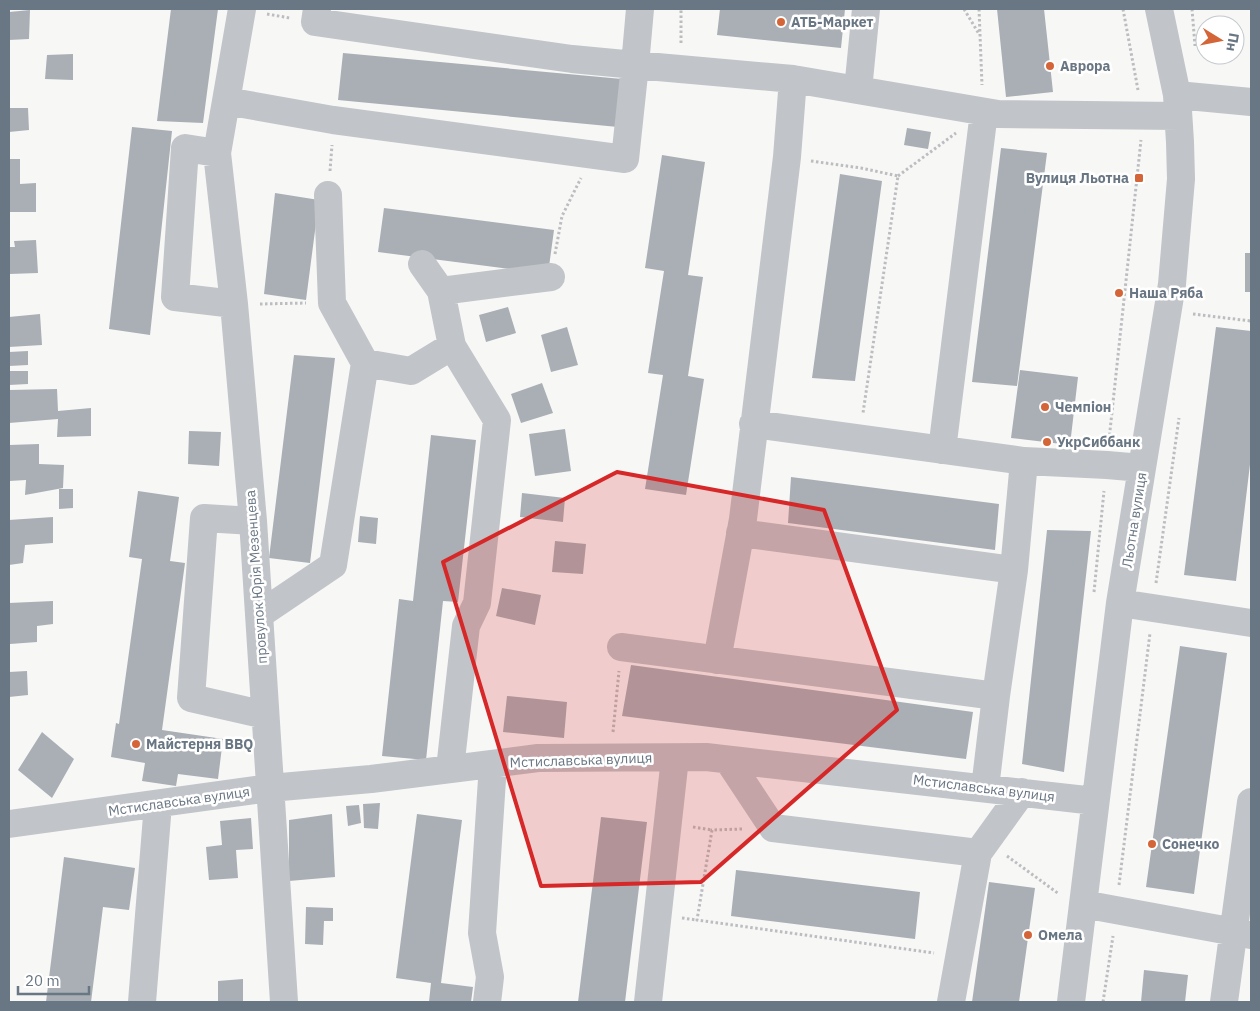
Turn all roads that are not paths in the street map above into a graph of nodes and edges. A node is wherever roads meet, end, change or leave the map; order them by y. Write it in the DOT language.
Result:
graph roads {
  1 [pos="242,9"];
  2 [pos="640,9"];
  3 [pos="866,9"];
  4 [pos="1159,9"];
  5 [pos="316,16"];
  6 [pos="635,65"];
  7 [pos="793,79"];
  8 [pos="858,90"];
  9 [pos="226,101"];
  10 [pos="1251,102"];
  11 [pos="1177,105"];
  12 [pos="984,112"];
  13 [pos="217,153"];
  14 [pos="328,195"];
  15 [pos="422,264"];
  16 [pos="551,277"];
  17 [pos="441,291"];
  18 [pos="234,304"];
  19 [pos="452,346"];
  20 [pos="365,363"];
  21 [pos="753,424"];
  22 [pos="942,450"];
  23 [pos="1024,461"];
  24 [pos="1142,468"];
  25 [pos="253,521"];
  26 [pos="740,533"];
  27 [pos="1014,570"];
  28 [pos="1120,603"];
  29 [pos="259,615"];
  30 [pos="1251,623"];
  31 [pos="621,647"];
  32 [pos="717,660"];
  33 [pos="996,696"];
  34 [pos="265,715"];
  35 [pos="675,758"];
  36 [pos="728,760"];
  37 [pos="493,764"];
  38 [pos="450,769"];
  39 [pos="270,788"];
  40 [pos="985,788"];
  41 [pos="1022,792"];
  42 [pos="1095,801"];
  43 [pos="1251,802"];
  44 [pos="158,804"];
  45 [pos="9,824"];
  46 [pos="982,847"];
  47 [pos="1083,904"];
  48 [pos="1242,933"];
  49 [pos="142,1002"];
  50 [pos="284,1002"];
  51 [pos="487,1002"];
  52 [pos="648,1002"];
  53 [pos="951,1002"];
  54 [pos="1071,1002"];
  55 [pos="1224,1002"];
  1 -- 9 [label="street, провулок Юрія Мезенцева"];
  2 -- 6 [label="street"];
  3 -- 8 [label="street"];
  4 -- 11 [label="street, Льотна вулиця"];
  5 -- 6 [label="street"];
  6 -- 7 [label="street"];
  6 -- 9 [label="street"];
  7 -- 8 [label="street"];
  7 -- 21 [label="street"];
  8 -- 12 [label="street"];
  9 -- 13 [label="street, провулок Юрія Мезенцева"];
  10 -- 11 [label="street"];
  11 -- 12 [label="street"];
  11 -- 24 [label="street, Льотна вулиця"];
  12 -- 22 [label="street"];
  13 -- 18 [label="street, провулок Юрія Мезенцева"];
  13 -- 18 [label="street"];
  14 -- 20 [label="street"];
  15 -- 17 [label="street"];
  16 -- 17 [label="street"];
  17 -- 19 [label="street"];
  18 -- 25 [label="street, провулок Юрія Мезенцева"];
  19 -- 20 [label="street"];
  19 -- 38 [label="street"];
  20 -- 29 [label="street"];
  21 -- 22 [label="street"];
  21 -- 26 [label="street"];
  22 -- 23 [label="street"];
  23 -- 24 [label="street"];
  23 -- 27 [label="street"];
  24 -- 28 [label="street, Льотна вулиця"];
  25 -- 29 [label="street, провулок Юрія Мезенцева"];
  25 -- 34 [label="street"];
  26 -- 27 [label="street"];
  26 -- 32 [label="street"];
  27 -- 33 [label="street"];
  28 -- 30 [label="street"];
  28 -- 42 [label="street, Льотна вулиця"];
  29 -- 34 [label="street, провулок Юрія Мезенцева"];
  31 -- 32 [label="street"];
  32 -- 33 [label="street"];
  33 -- 40 [label="street"];
  34 -- 39 [label="street, провулок Юрія Мезенцева"];
  35 -- 36 [label="street, Мстиславська вулиця"];
  35 -- 37 [label="street, Мстиславська вулиця"];
  35 -- 52 [label="street"];
  36 -- 40 [label="street, Мстиславська вулиця"];
  36 -- 46 [label="street"];
  37 -- 38 [label="street, Мстиславська вулиця"];
  37 -- 51 [label="street"];
  38 -- 39 [label="street, Мстиславська вулиця"];
  39 -- 44 [label="street, Мстиславська вулиця"];
  39 -- 50 [label="street, провулок Юрія Мезенцева"];
  40 -- 41 [label="street, Мстиславська вулиця"];
  41 -- 42 [label="street, Мстиславська вулиця"];
  41 -- 46 [label="street"];
  42 -- 47 [label="street, Льотна вулиця"];
  43 -- 48 [label="street"];
  44 -- 45 [label="street, Мстиславська вулиця"];
  44 -- 49 [label="street"];
  46 -- 53 [label="street"];
  47 -- 48 [label="street"];
  47 -- 54 [label="street, Льотна вулиця"];
  48 -- 55 [label="street"];
}
